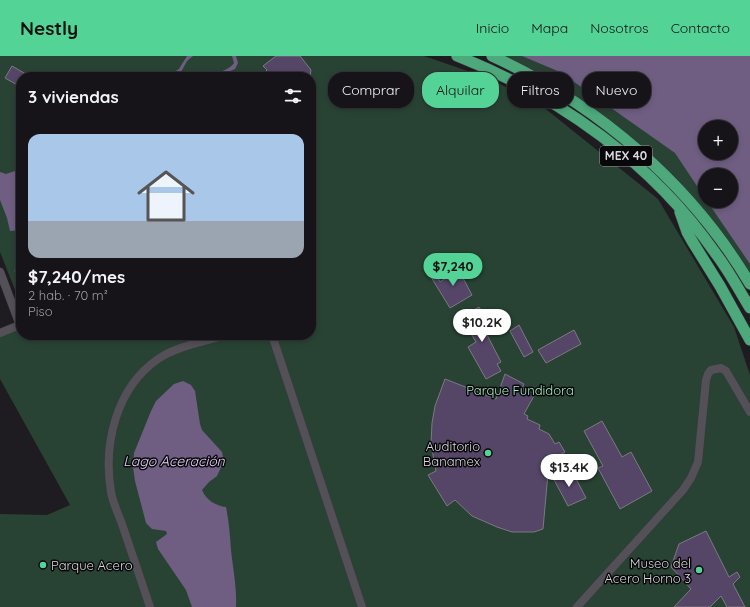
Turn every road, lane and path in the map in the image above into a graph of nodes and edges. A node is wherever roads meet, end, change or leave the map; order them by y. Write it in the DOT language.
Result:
graph roads {
  1 [pos="457,56"];
  2 [pos="492,56"];
  3 [pos="678,206"];
  4 [pos="0,272"];
  5 [pos="750,284"];
  6 [pos="750,308"];
  7 [pos="16,314"];
  8 [pos="16,327"];
  9 [pos="0,333"];
  10 [pos="209,340"];
  11 [pos="274,340"];
  12 [pos="750,340"];
  13 [pos="750,412"];
  14 [pos="150,607"];
  15 [pos="362,607"];
  16 [pos="577,607"];
  1 -- 3 [label="highway, MEX 40"];
  2 -- 5 [label="highway, MEX 40"];
  3 -- 6 [label="highway, MEX 40"];
  3 -- 12 [label="highway"];
  4 -- 7 [label="street"];
  8 -- 9 [label="street"];
  10 -- 14 [label="street"];
  11 -- 15 [label="street"];
  13 -- 16 [label="street"];
}
